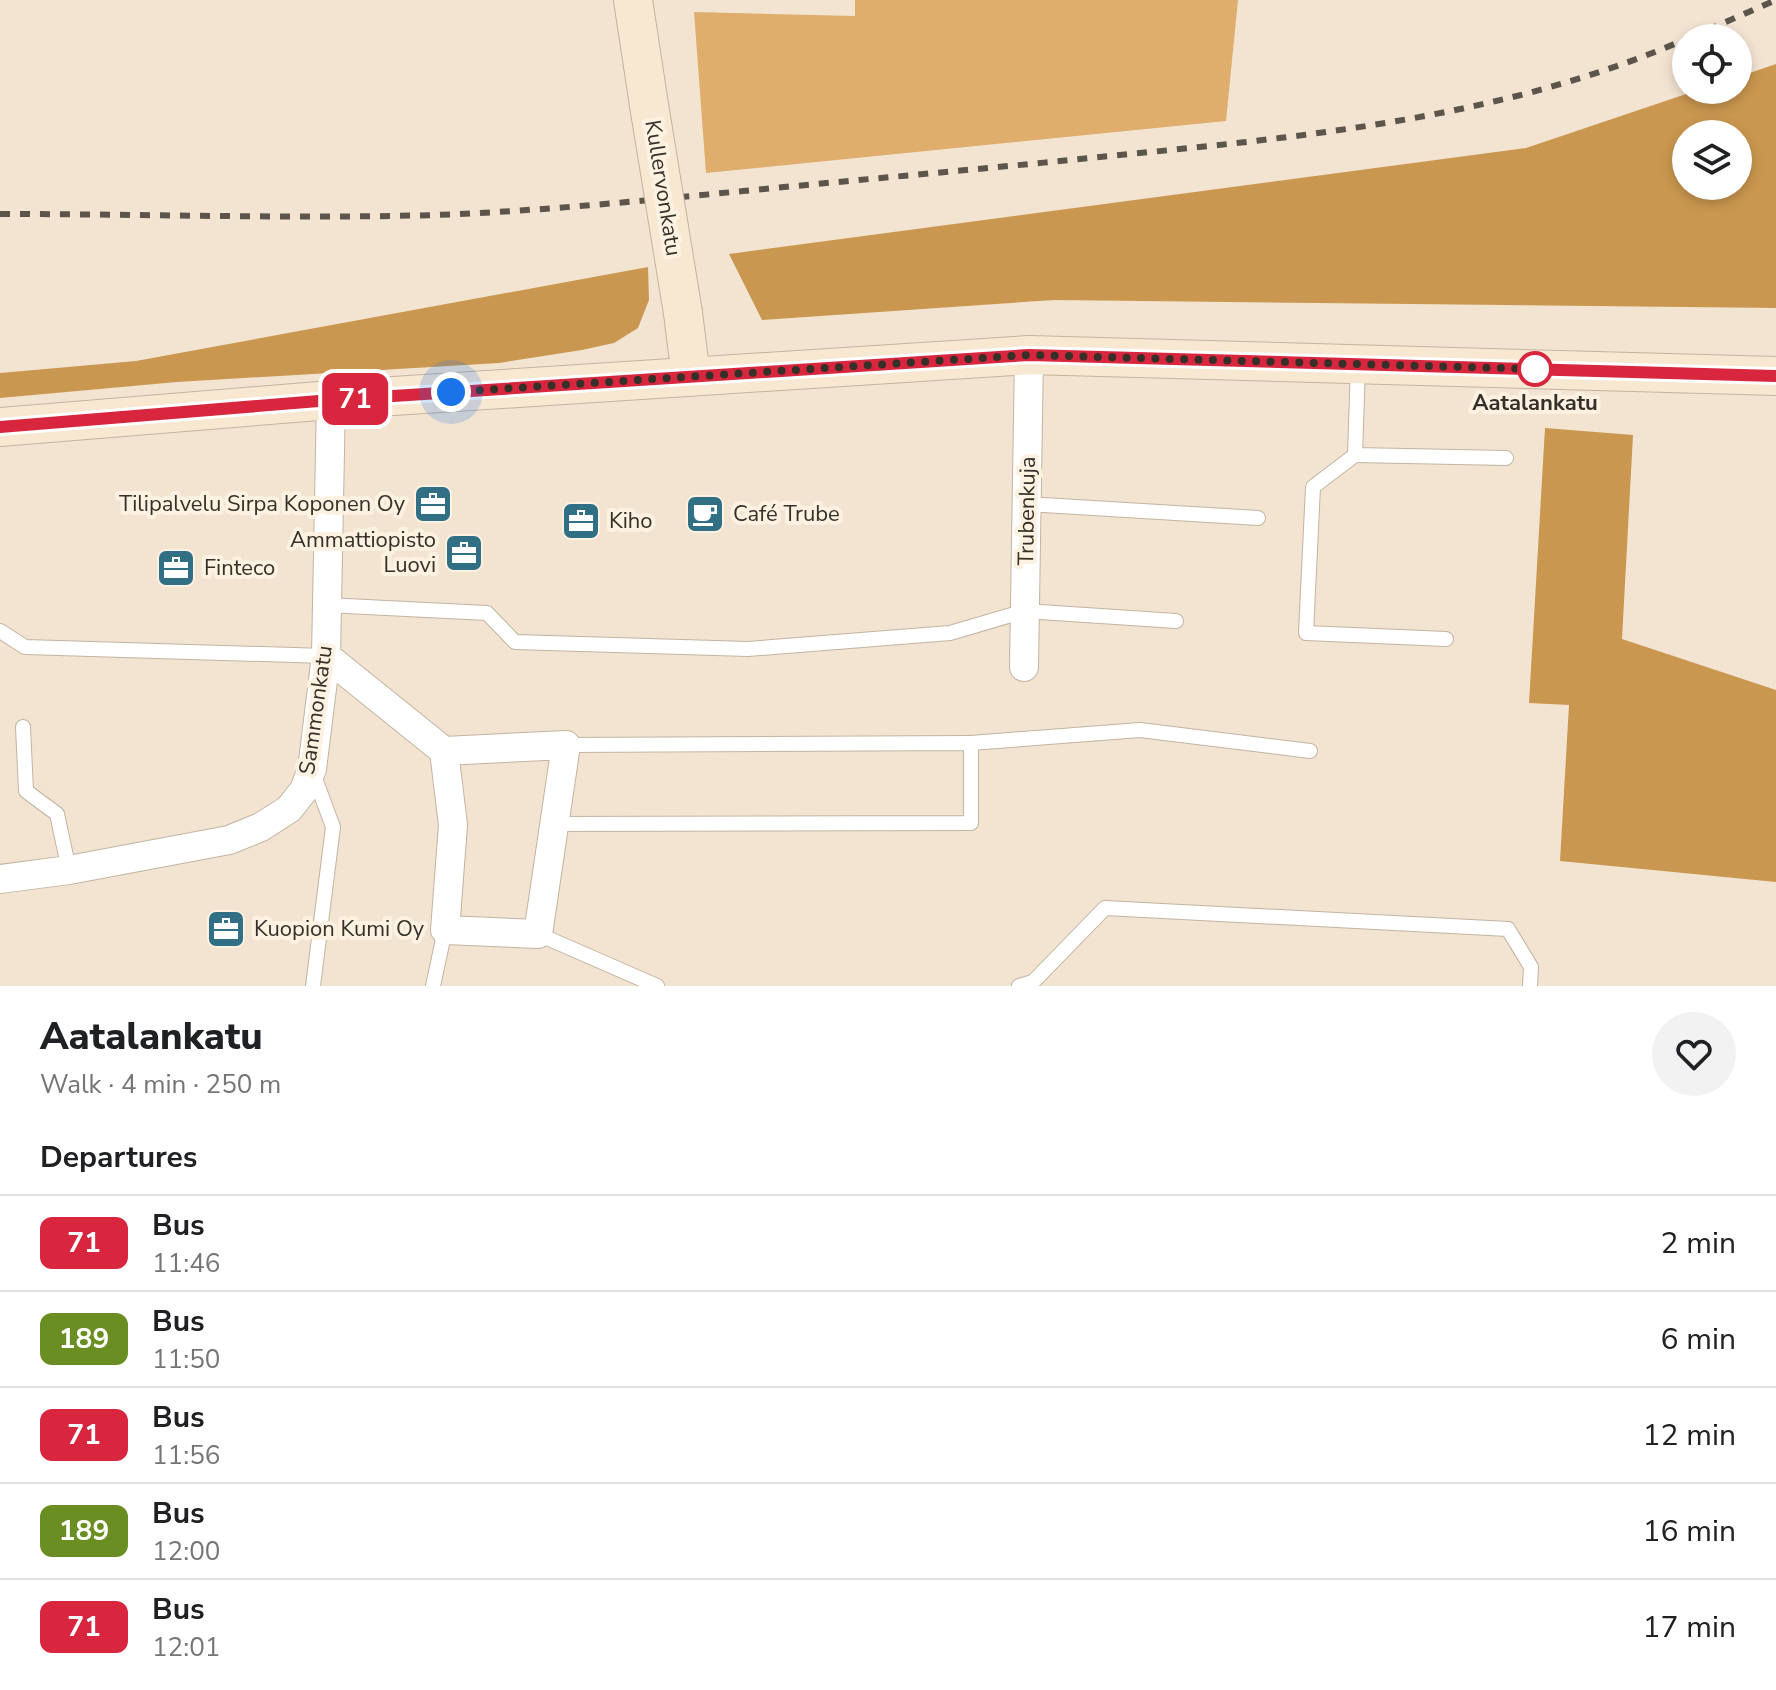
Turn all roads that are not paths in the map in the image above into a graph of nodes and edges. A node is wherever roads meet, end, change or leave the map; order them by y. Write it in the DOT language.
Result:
graph roads {
  1 [pos="633,0"];
  2 [pos="1029,355"];
  3 [pos="1358,364"];
  4 [pos="1776,376"];
  5 [pos="691,377"];
  6 [pos="331,400"];
  7 [pos="0,427"];
  8 [pos="1355,455"];
  9 [pos="1506,458"];
  10 [pos="1027,504"];
  11 [pos="1258,518"];
  12 [pos="326,605"];
  13 [pos="1025,611"];
  14 [pos="1176,621"];
  15 [pos="0,631"];
  16 [pos="1446,639"];
  17 [pos="326,656"];
  18 [pos="1024,667"];
  19 [pos="23,727"];
  20 [pos="971,743"];
  21 [pos="566,745"];
  22 [pos="444,751"];
  23 [pos="1310,751"];
  24 [pos="312,769"];
  25 [pos="554,824"];
  26 [pos="69,870"];
  27 [pos="0,879"];
  28 [pos="445,930"];
  29 [pos="538,934"];
  30 [pos="313,986"];
  31 [pos="433,986"];
  32 [pos="657,986"];
  33 [pos="1019,986"];
  34 [pos="1530,986"];
  1 -- 5 [label="street, Kullervonkatu, bridge"];
  2 -- 3 [label="street"];
  2 -- 5 [label="street"];
  2 -- 10 [label="street, Trubenkuja"];
  3 -- 4 [label="street"];
  3 -- 8 [label="lane"];
  5 -- 6 [label="street"];
  6 -- 7 [label="street"];
  6 -- 12 [label="street, Sammonkatu"];
  8 -- 9 [label="lane"];
  8 -- 16 [label="lane"];
  10 -- 11 [label="lane"];
  10 -- 13 [label="street, Trubenkuja"];
  12 -- 13 [label="lane"];
  12 -- 17 [label="street, Sammonkatu"];
  13 -- 14 [label="lane"];
  13 -- 18 [label="street, Trubenkuja"];
  15 -- 17 [label="lane"];
  17 -- 22 [label="street"];
  17 -- 24 [label="street, Sammonkatu"];
  19 -- 26 [label="lane"];
  20 -- 21 [label="lane"];
  20 -- 23 [label="lane"];
  20 -- 25 [label="lane"];
  21 -- 22 [label="street"];
  21 -- 25 [label="street"];
  22 -- 28 [label="street"];
  24 -- 26 [label="street, Sammonkatu"];
  24 -- 30 [label="lane"];
  25 -- 29 [label="street"];
  26 -- 27 [label="street, Sammonkatu"];
  28 -- 29 [label="street"];
  28 -- 31 [label="lane"];
  29 -- 32 [label="lane"];
  33 -- 34 [label="lane"];
}
